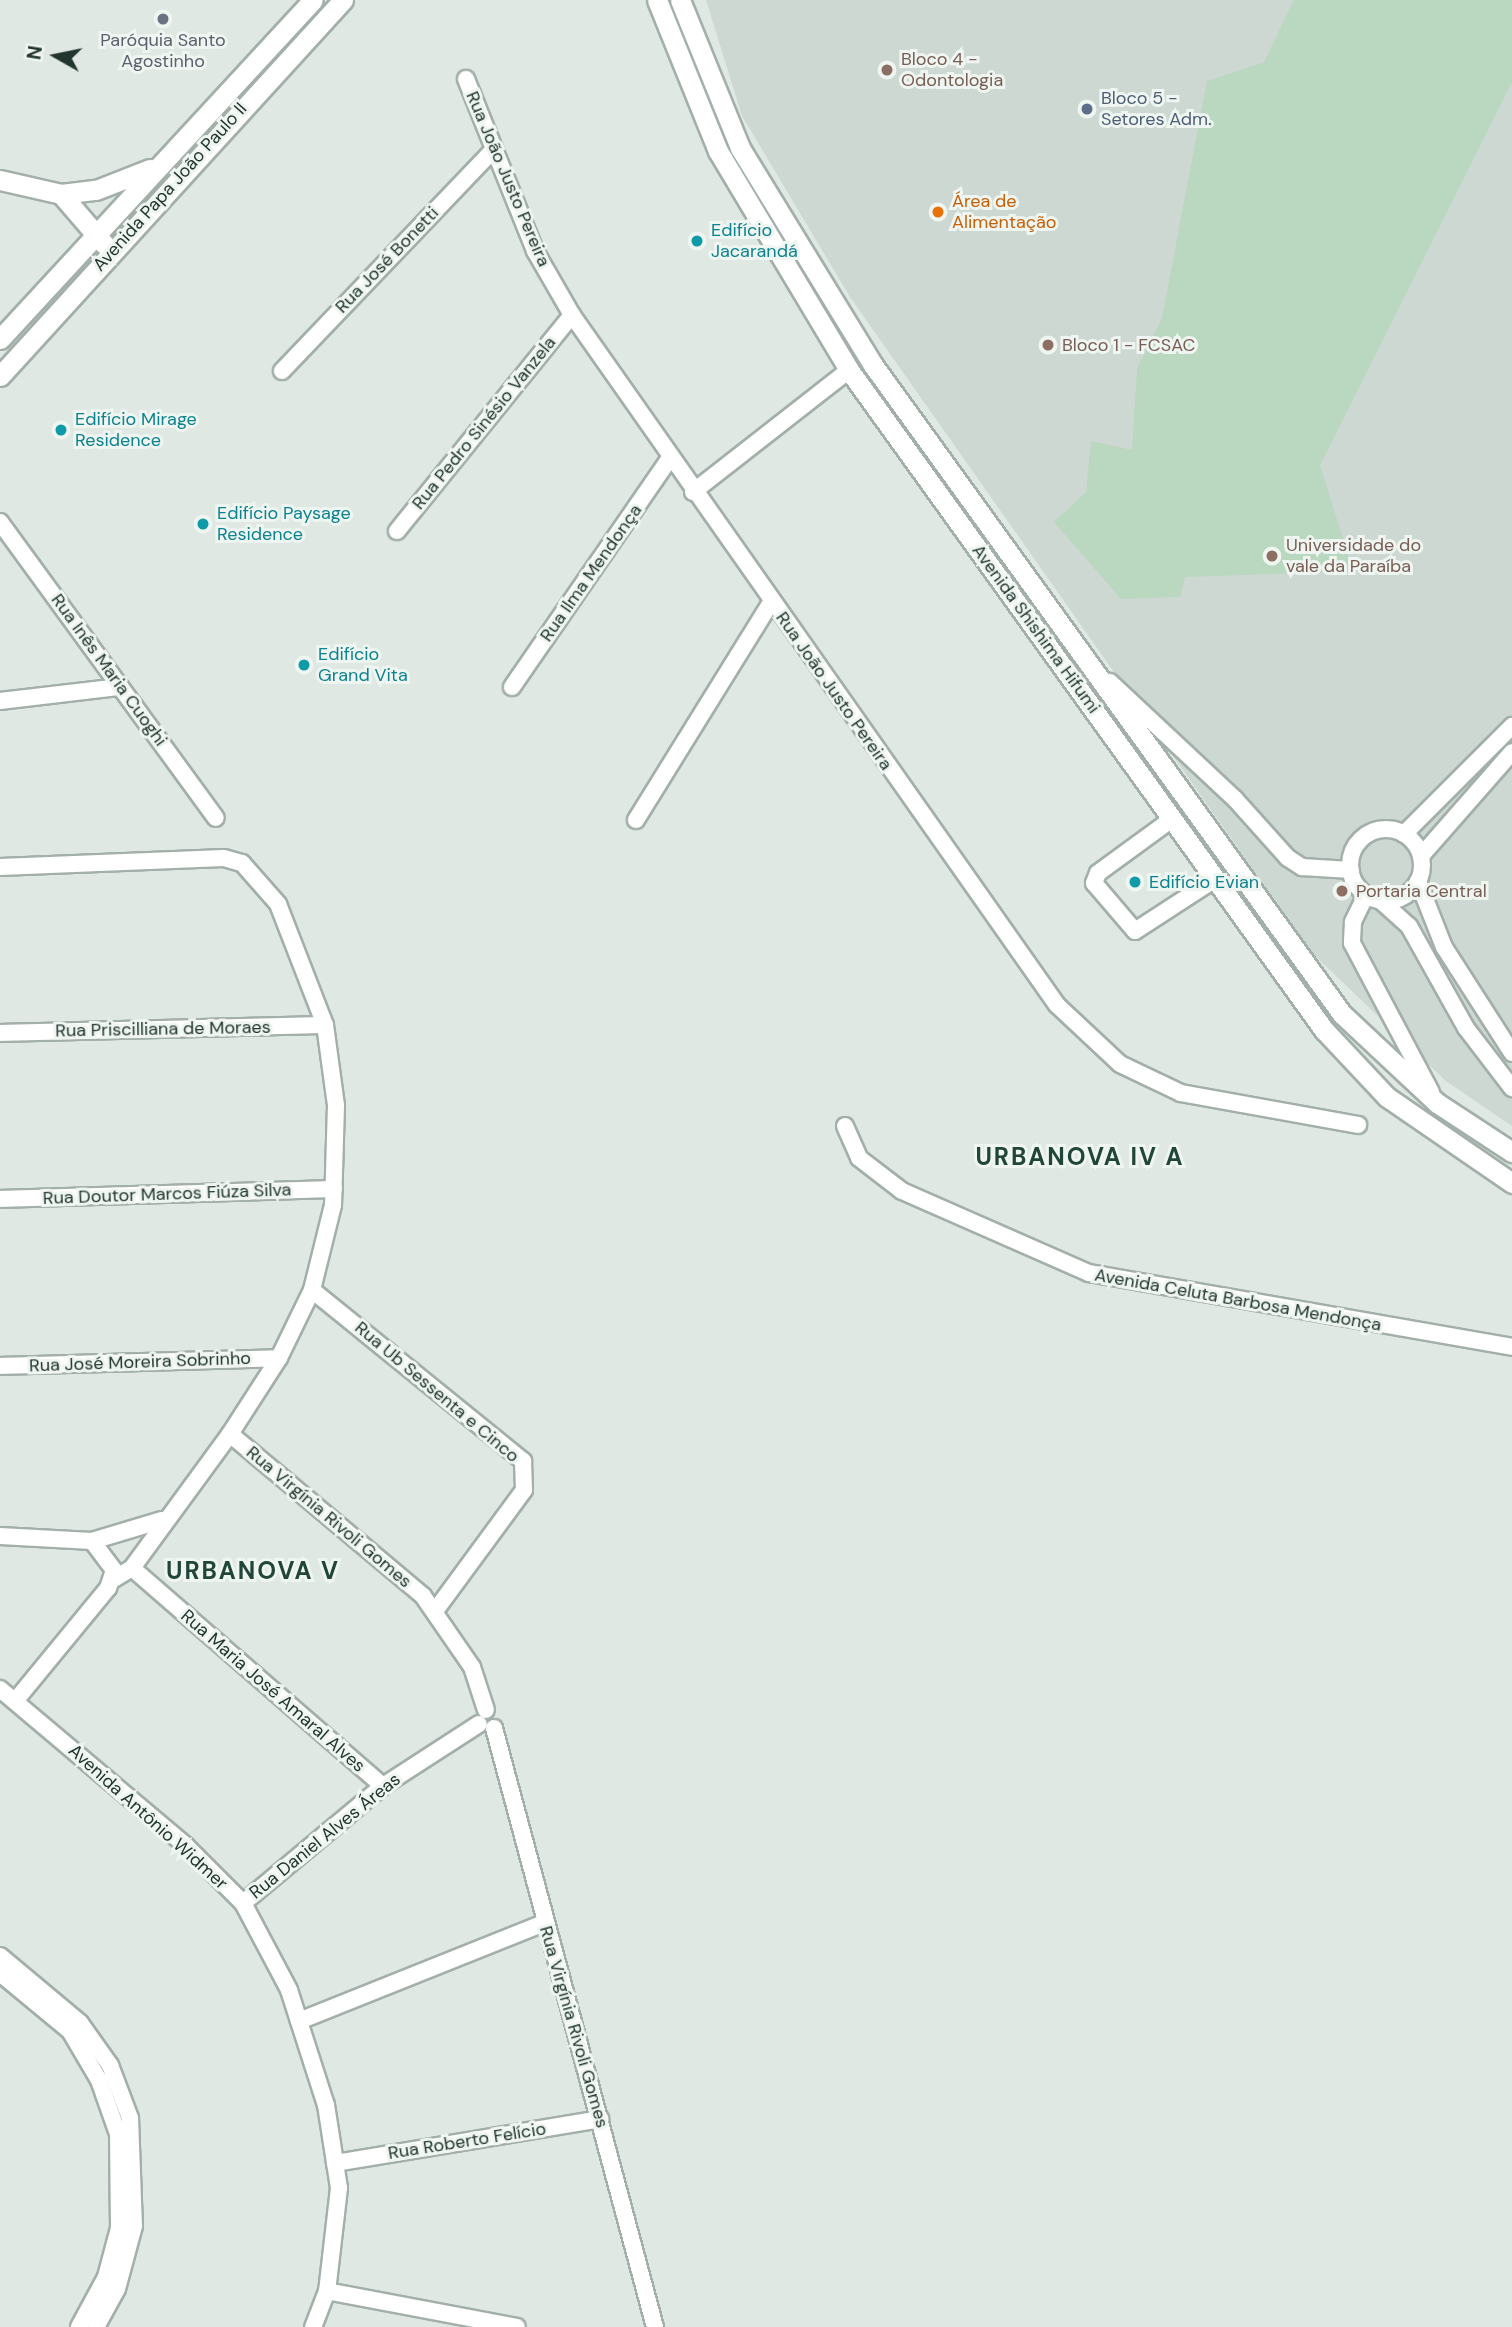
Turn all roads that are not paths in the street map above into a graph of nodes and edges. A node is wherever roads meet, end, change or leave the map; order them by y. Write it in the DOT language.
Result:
graph roads {
  1 [pos="313,0"];
  2 [pos="343,0"];
  3 [pos="657,0"];
  4 [pos="680,0"];
  5 [pos="466,79"];
  6 [pos="493,150"];
  7 [pos="160,164"];
  8 [pos="0,180"];
  9 [pos="61,194"];
  10 [pos="96,234"];
  11 [pos="111,251"];
  12 [pos="572,315"];
  13 [pos="0,339"];
  14 [pos="849,370"];
  15 [pos="282,371"];
  16 [pos="0,376"];
  17 [pos="669,459"];
  18 [pos="693,492"];
  19 [pos="0,522"];
  20 [pos="397,531"];
  21 [pos="771,603"];
  22 [pos="1093,666"];
  23 [pos="120,687"];
  24 [pos="512,687"];
  25 [pos="0,701"];
  26 [pos="1512,726"];
  27 [pos="1512,752"];
  28 [pos="216,818"];
  29 [pos="1172,819"];
  30 [pos="636,820"];
  31 [pos="1404,834"];
  32 [pos="1421,856"];
  33 [pos="0,867"];
  34 [pos="1351,870"];
  35 [pos="1215,879"];
  36 [pos="1418,880"];
  37 [pos="1373,897"];
  38 [pos="1342,1014"];
  39 [pos="326,1025"];
  40 [pos="1324,1030"];
  41 [pos="0,1033"];
  42 [pos="1512,1053"];
  43 [pos="1512,1088"];
  44 [pos="1437,1103"];
  45 [pos="1358,1125"];
  46 [pos="845,1126"];
  47 [pos="1512,1152"];
  48 [pos="1512,1183"];
  49 [pos="334,1189"];
  50 [pos="0,1199"];
  51 [pos="312,1290"];
  52 [pos="1512,1347"];
  53 [pos="279,1358"];
  54 [pos="0,1366"];
  55 [pos="230,1434"];
  56 [pos="167,1517"];
  57 [pos="0,1536"];
  58 [pos="92,1541"];
  59 [pos="132,1568"];
  60 [pos="114,1574"];
  61 [pos="436,1609"];
  62 [pos="0,1689"];
  63 [pos="16,1700"];
  64 [pos="486,1720"];
  65 [pos="383,1786"];
  66 [pos="243,1903"];
  67 [pos="544,1923"];
  68 [pos="0,1956"];
  69 [pos="0,1973"];
  70 [pos="299,2021"];
  71 [pos="600,2119"];
  72 [pos="335,2163"];
  73 [pos="327,2291"];
  74 [pos="79,2327"];
  75 [pos="96,2327"];
  76 [pos="313,2327"];
  77 [pos="517,2327"];
  78 [pos="655,2327"];
  1 -- 7 [label="street, Avenida Papa João Paulo II"];
  2 -- 11 [label="street, Avenida Papa João Paulo II"];
  3 -- 14 [label="street, Avenida Shishima Hifumi"];
  4 -- 22 [label="street, Avenida Shishima Hifumi"];
  5 -- 6 [label="street, Rua João Justo Pereira"];
  6 -- 12 [label="street, Rua João Justo Pereira"];
  6 -- 15 [label="street, Rua José Bonetti"];
  7 -- 9 [label="street"];
  7 -- 10 [label="street, Avenida Papa João Paulo II"];
  8 -- 9 [label="street"];
  9 -- 10 [label="street"];
  10 -- 11 [label="street"];
  10 -- 13 [label="street, Avenida Papa João Paulo II"];
  11 -- 16 [label="street, Avenida Papa João Paulo II"];
  12 -- 17 [label="street, Rua João Justo Pereira"];
  12 -- 20 [label="street, Rua Pedro Sinésio Vanzela"];
  14 -- 18 [label="street"];
  14 -- 29 [label="street, Avenida Shishima Hifumi"];
  17 -- 18 [label="street, Rua João Justo Pereira"];
  17 -- 24 [label="street, Rua Ilma Mendonça"];
  18 -- 21 [label="street, Rua João Justo Pereira"];
  19 -- 23 [label="street, Rua Inês Maria Cuoghi"];
  21 -- 30 [label="street"];
  21 -- 45 [label="street, Rua João Justo Pereira"];
  22 -- 34 [label="street"];
  22 -- 38 [label="street, Avenida Shishima Hifumi"];
  23 -- 25 [label="street"];
  23 -- 28 [label="street, Rua Inês Maria Cuoghi"];
  26 -- 31 [label="street"];
  27 -- 32 [label="street"];
  29 -- 35 [label="street, Avenida Shishima Hifumi"];
  29 -- 35 [label="street"];
  31 -- 32 [label="street"];
  31 -- 34 [label="street"];
  32 -- 36 [label="street"];
  33 -- 39 [label="street"];
  34 -- 37 [label="street"];
  35 -- 40 [label="street, Avenida Shishima Hifumi"];
  36 -- 37 [label="street"];
  36 -- 42 [label="street"];
  37 -- 43 [label="street"];
  37 -- 44 [label="street"];
  38 -- 40 [label="street"];
  38 -- 44 [label="street, Avenida Shishima Hifumi"];
  39 -- 41 [label="street, Rua Priscilliana de Moraes"];
  39 -- 49 [label="street"];
  40 -- 48 [label="street, Avenida Shishima Hifumi"];
  44 -- 47 [label="street, Avenida Shishima Hifumi"];
  46 -- 52 [label="street, Avenida Celuta Barbosa Mendonça"];
  49 -- 50 [label="street, Rua Doutor Marcos Fiúza Silva"];
  49 -- 51 [label="street"];
  51 -- 53 [label="street"];
  51 -- 61 [label="street, Rua Ub Sessenta e Cinco"];
  53 -- 54 [label="street, Rua José Moreira Sobrinho"];
  53 -- 55 [label="street"];
  55 -- 56 [label="street"];
  55 -- 61 [label="street, Rua Virgínia Rivoli Gomes"];
  56 -- 58 [label="street"];
  56 -- 59 [label="street"];
  57 -- 58 [label="street"];
  58 -- 60 [label="street"];
  59 -- 60 [label="street"];
  59 -- 65 [label="street, Rua Maria José Amaral Alves"];
  60 -- 63 [label="street"];
  61 -- 64 [label="street, Rua Virgínia Rivoli Gomes"];
  62 -- 63 [label="street, Avenida Antônio Widmer"];
  63 -- 66 [label="street, Avenida Antônio Widmer"];
  64 -- 65 [label="street, Rua Daniel Alves Áreas"];
  64 -- 67 [label="street, Rua Virgínia Rivoli Gomes"];
  65 -- 66 [label="street, Rua Daniel Alves Áreas"];
  66 -- 70 [label="street, Avenida Antônio Widmer"];
  67 -- 70 [label="street"];
  67 -- 71 [label="street, Rua Virgínia Rivoli Gomes"];
  68 -- 75 [label="street"];
  69 -- 74 [label="street"];
  70 -- 72 [label="street, Avenida Antônio Widmer"];
  71 -- 72 [label="street, Rua Roberto Felício"];
  71 -- 78 [label="street, Rua Virgínia Rivoli Gomes"];
  72 -- 73 [label="street, Avenida Antônio Widmer"];
  73 -- 76 [label="street, Avenida Antônio Widmer"];
  73 -- 77 [label="street"];
}
